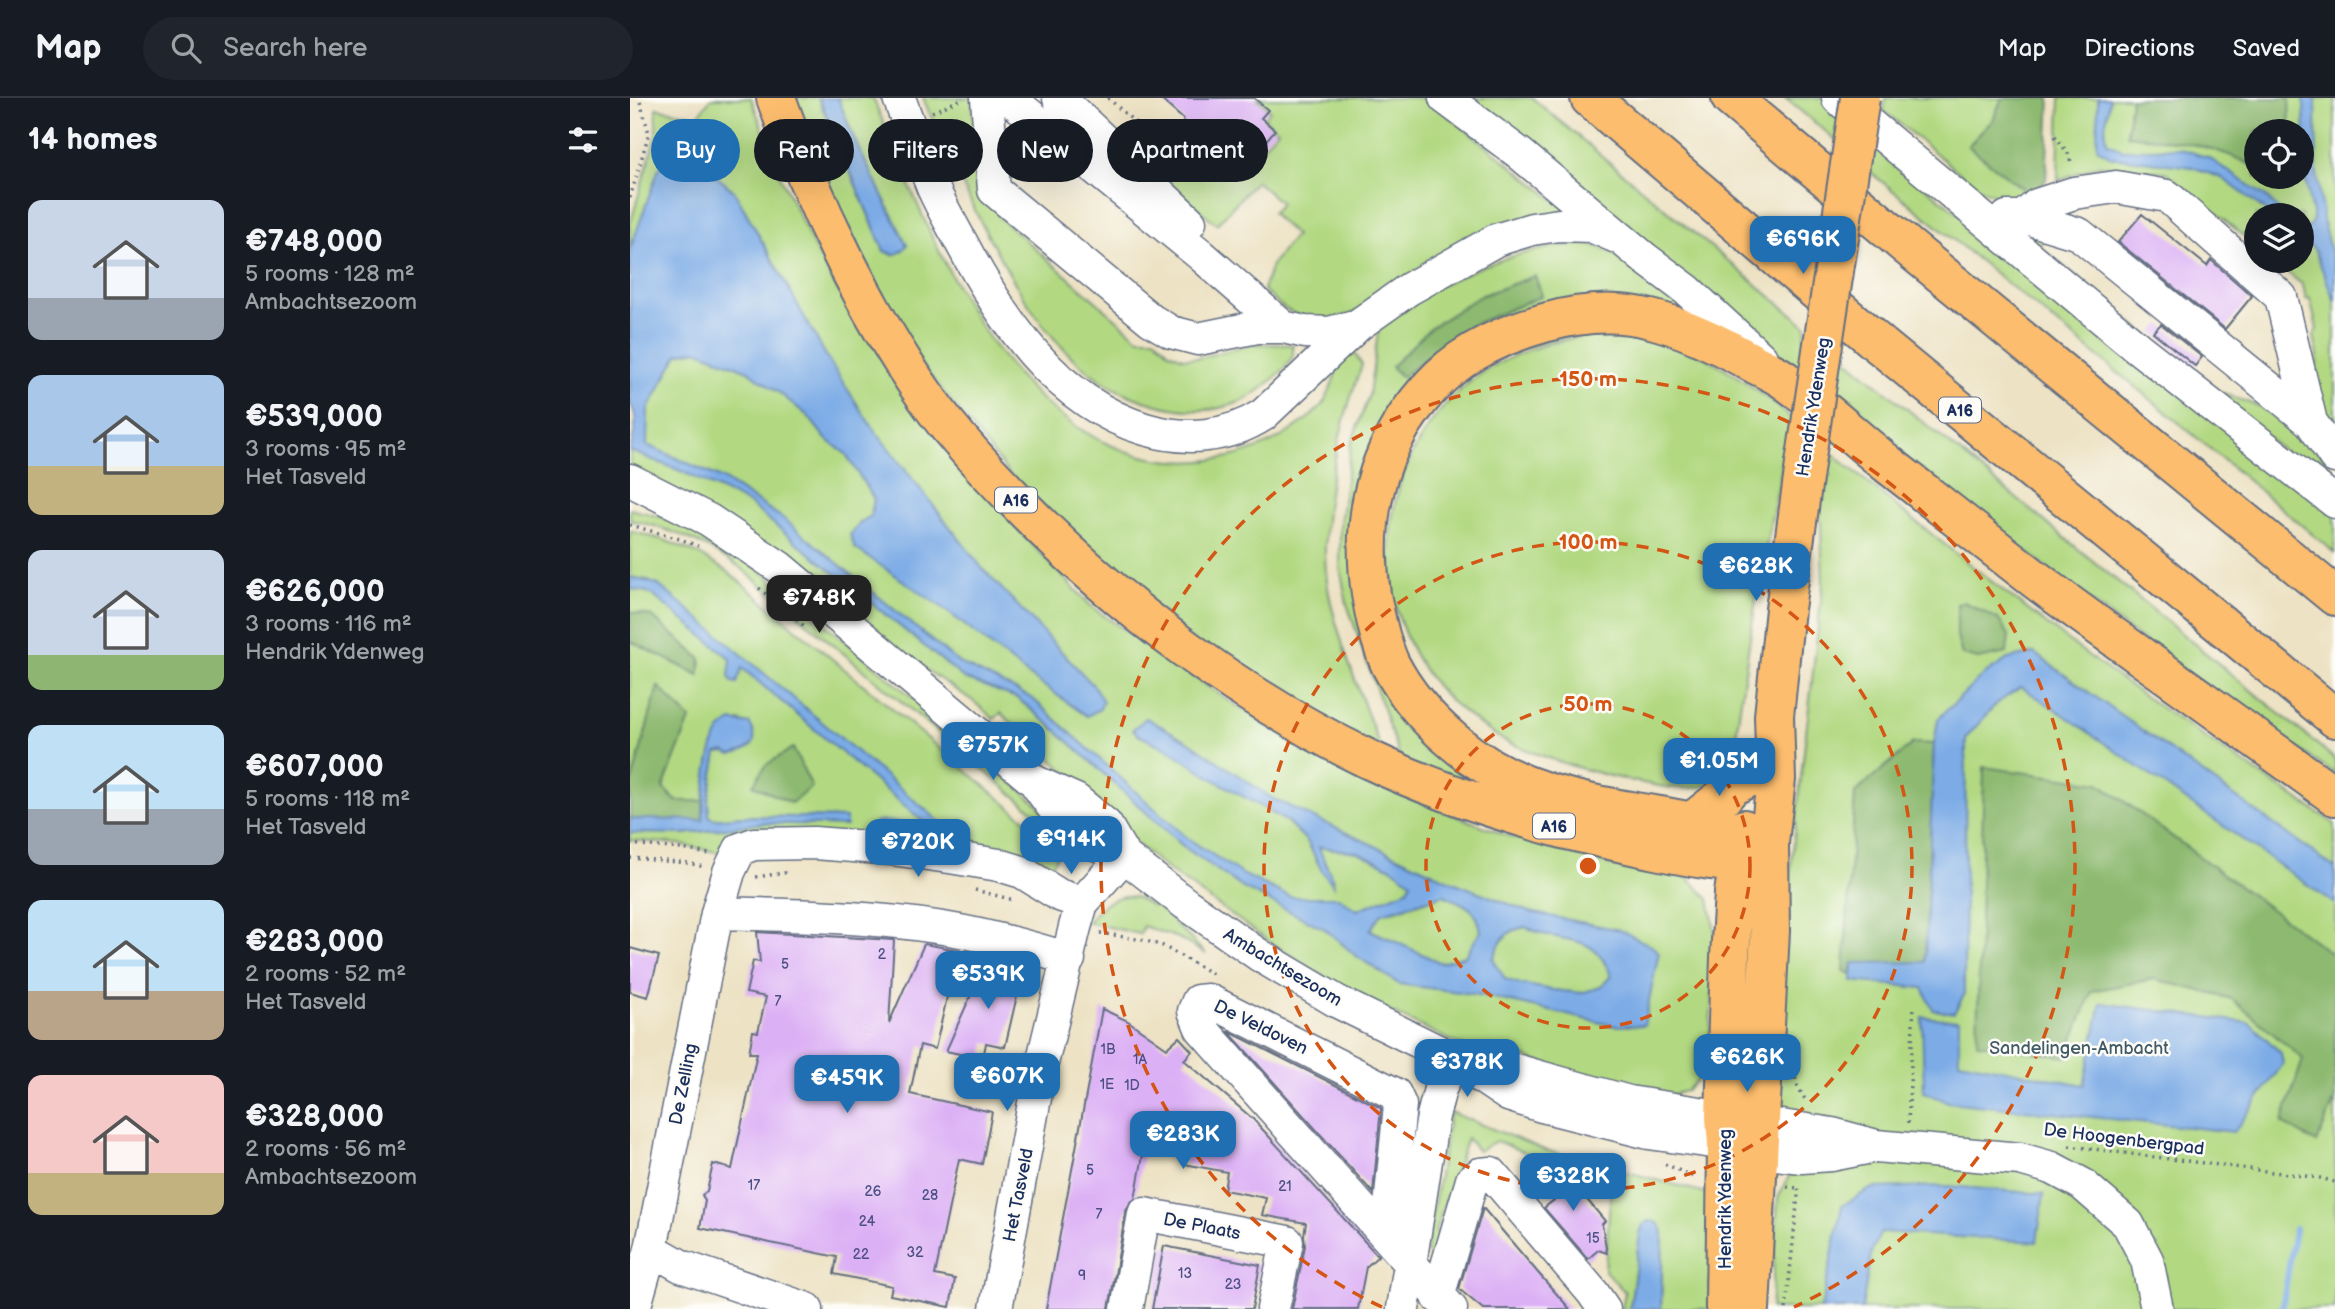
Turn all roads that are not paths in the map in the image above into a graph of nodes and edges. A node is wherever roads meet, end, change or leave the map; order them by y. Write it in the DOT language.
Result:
graph roads {
  1 [pos="776,98"];
  2 [pos="987,98"];
  3 [pos="1009,98"];
  4 [pos="1059,98"];
  5 [pos="1445,98"];
  6 [pos="1590,98"];
  7 [pos="1731,98"];
  8 [pos="1838,98"];
  9 [pos="1860,98"];
  10 [pos="903,110"];
  11 [pos="1976,211"];
  12 [pos="2023,218"];
  13 [pos="1619,238"];
  14 [pos="1202,255"];
  15 [pos="1358,325"];
  16 [pos="1283,327"];
  17 [pos="1782,378"];
  18 [pos="2311,422"];
  19 [pos="2335,457"];
  20 [pos="630,480"];
  21 [pos="630,499"];
  22 [pos="668,501"];
  23 [pos="2335,502"];
  24 [pos="2335,596"];
  25 [pos="1774,716"];
  26 [pos="2335,718"];
  27 [pos="1754,775"];
  28 [pos="2335,796"];
  29 [pos="1693,821"];
  30 [pos="1750,846"];
  31 [pos="1124,856"];
  32 [pos="1082,904"];
  33 [pos="717,913"];
  34 [pos="1069,959"];
  35 [pos="1454,1059"];
  36 [pos="1742,1134"];
  37 [pos="1387,1236"];
  38 [pos="651,1249"];
  39 [pos="1410,1263"];
  40 [pos="1445,1303"];
  41 [pos="634,1309"];
  42 [pos="807,1309"];
  43 [pos="996,1309"];
  44 [pos="1127,1309"];
  45 [pos="1273,1309"];
  46 [pos="1403,1309"];
  47 [pos="1604,1309"];
  48 [pos="1726,1309"];
  49 [pos="1750,1309"];
  50 [pos="2157,1309"];
  1 -- 30 [label="main road, A16"];
  2 -- 16 [label="street, A16"];
  3 -- 14 [label="street"];
  4 -- 14 [label="street"];
  5 -- 13 [label="street, A16"];
  6 -- 26 [label="main road, A16"];
  7 -- 24 [label="main road"];
  8 -- 11 [label="street"];
  9 -- 25 [label="main road, Hendrik Ydenweg, bridge"];
  10 -- 15 [label="street, A16"];
  11 -- 12 [label="street"];
  11 -- 23 [label="street"];
  12 -- 18 [label="street"];
  12 -- 18 [label="street"];
  13 -- 15 [label="street, A16"];
  13 -- 17 [label="street, A16"];
  14 -- 16 [label="street"];
  15 -- 16 [label="street, A16"];
  17 -- 28 [label="main road, A16"];
  17 -- 29 [label="main road, A16"];
  18 -- 19 [label="street"];
  20 -- 22 [label="street, Ambachtsezoom"];
  21 -- 22 [label="street, Ambachtsezoom"];
  22 -- 31 [label="street, Ambachtsezoom"];
  25 -- 27 [label="main road, Hendrik Ydenweg"];
  25 -- 30 [label="main road, Hendrik Ydenweg"];
  27 -- 29 [label="main road"];
  27 -- 30 [label="main road, Hendrik Ydenweg"];
  29 -- 30 [label="main road, A16"];
  30 -- 36 [label="main road, Hendrik Ydenweg"];
  31 -- 32 [label="street, Het Tasveld"];
  31 -- 35 [label="street, Ambachtsezoom"];
  32 -- 33 [label="street, De Zelling"];
  32 -- 34 [label="street, Het Tasveld"];
  33 -- 34 [label="street"];
  33 -- 38 [label="street, De Zelling"];
  34 -- 43 [label="street, Het Tasveld"];
  35 -- 36 [label="street, Ambachtsezoom"];
  35 -- 39 [label="street"];
  36 -- 48 [label="main road, Hendrik Ydenweg"];
  36 -- 49 [label="main road, Hendrik Ydenweg"];
  36 -- 50 [label="street, Ambachtsezoom"];
  37 -- 37 [label="street, De Veldoven"];
  37 -- 39 [label="street, De Veldoven"];
  38 -- 41 [label="street, De Zelling"];
  38 -- 42 [label="street"];
  39 -- 40 [label="street, De Veldoven"];
  39 -- 46 [label="street"];
  40 -- 47 [label="street, De Veldoven"];
  44 -- 45 [label="street, De Plaats"];
}
